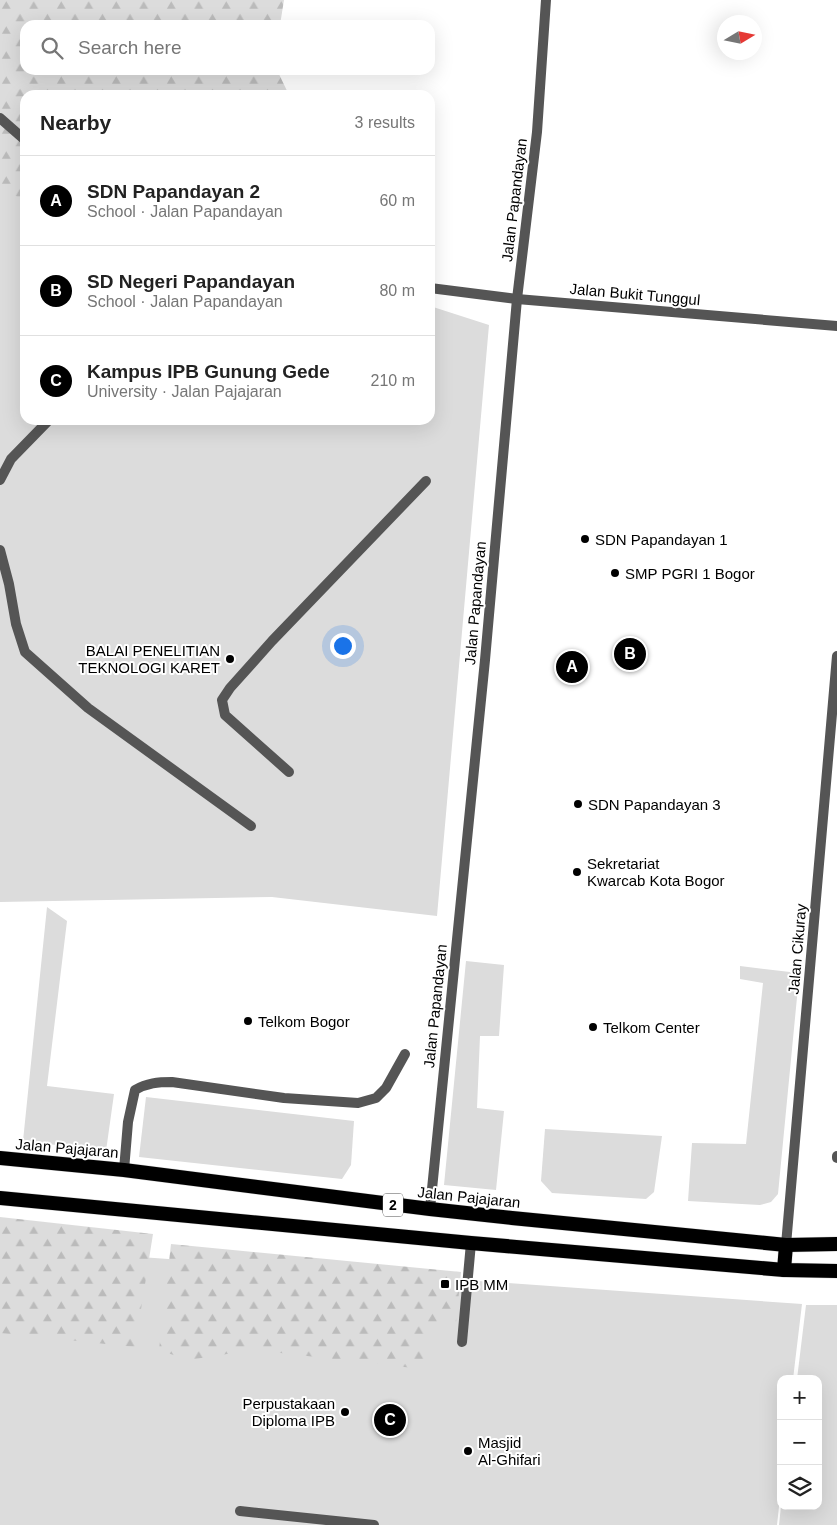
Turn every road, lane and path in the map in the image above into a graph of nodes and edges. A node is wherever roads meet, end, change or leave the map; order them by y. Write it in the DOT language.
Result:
graph roads {
  1 [pos="546,0"];
  2 [pos="0,118"];
  3 [pos="20,136"];
  4 [pos="435,289"];
  5 [pos="518,299"];
  6 [pos="837,326"];
  7 [pos="44,425"];
  8 [pos="0,480"];
  9 [pos="426,481"];
  10 [pos="0,550"];
  11 [pos="837,656"];
  12 [pos="289,772"];
  13 [pos="251,826"];
  14 [pos="405,1054"];
  15 [pos="0,1158"];
  16 [pos="124,1170"];
  17 [pos="0,1198"];
  18 [pos="430,1209"];
  19 [pos="471,1244"];
  20 [pos="837,1244"];
  21 [pos="786,1245"];
  22 [pos="784,1270"];
  23 [pos="837,1271"];
  24 [pos="462,1342"];
  25 [pos="240,1511"];
  26 [pos="374,1525"];
  1 -- 5 [label="street, Jalan Papandayan"];
  2 -- 3 [label="street"];
  4 -- 5 [label="street, Jalan Bukit Tunggul"];
  5 -- 6 [label="street, Jalan Bukit Tunggul"];
  5 -- 18 [label="street, Jalan Papandayan"];
  7 -- 8 [label="street"];
  9 -- 12 [label="street"];
  10 -- 13 [label="street"];
  11 -- 21 [label="street, Jalan Cikuray"];
  14 -- 16 [label="street"];
  15 -- 16 [label="highway, Jalan Pajajaran / 2"];
  16 -- 18 [label="highway, Jalan Pajajaran / 2"];
  17 -- 19 [label="highway, 2"];
  18 -- 21 [label="highway, Jalan Pajajaran / 2"];
  19 -- 22 [label="highway, 2"];
  19 -- 24 [label="street"];
  20 -- 21 [label="highway, 2"];
  21 -- 22 [label="highway"];
  22 -- 23 [label="highway, 2"];
  25 -- 26 [label="street"];
}
